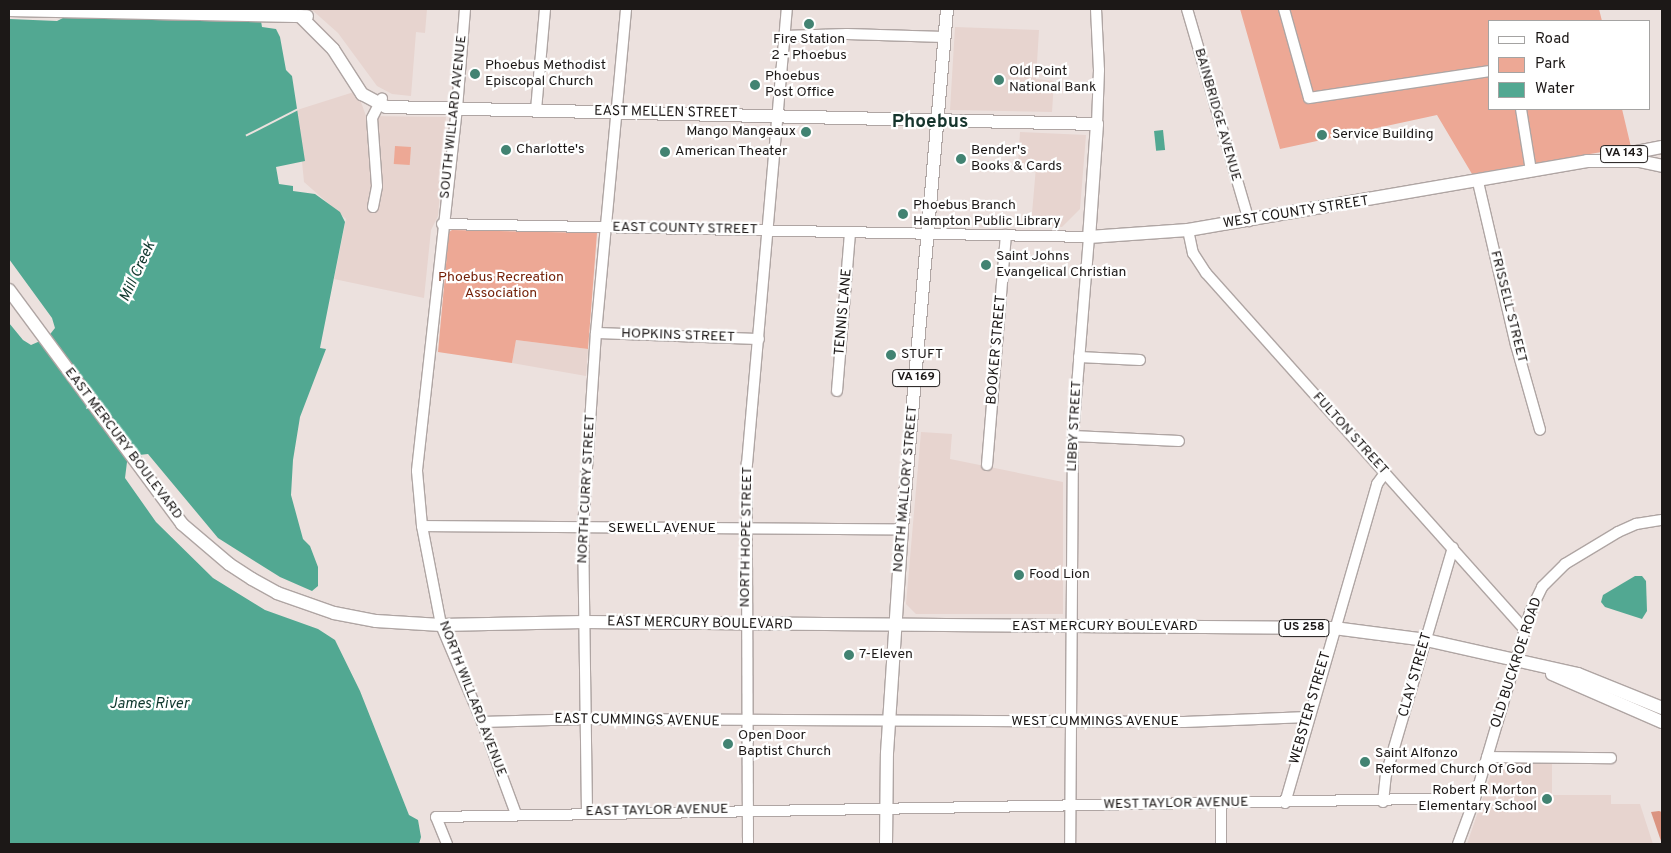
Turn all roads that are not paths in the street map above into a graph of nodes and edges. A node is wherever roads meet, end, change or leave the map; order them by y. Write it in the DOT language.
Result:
graph roads {
  1 [pos="465,9"];
  2 [pos="545,9"];
  3 [pos="626,9"];
  4 [pos="787,9"];
  5 [pos="947,9"];
  6 [pos="1096,9"];
  7 [pos="1187,9"];
  8 [pos="1284,9"];
  9 [pos="9,10"];
  10 [pos="784,36"];
  11 [pos="944,37"];
  12 [pos="1488,71"];
  13 [pos="380,101"];
  14 [pos="457,108"];
  15 [pos="536,110"];
  16 [pos="1521,110"];
  17 [pos="617,111"];
  18 [pos="776,115"];
  19 [pos="936,120"];
  20 [pos="1097,124"];
  21 [pos="1662,147"];
  22 [pos="1587,161"];
  23 [pos="1662,166"];
  24 [pos="1531,171"];
  25 [pos="1478,182"];
  26 [pos="373,207"];
  27 [pos="1249,221"];
  28 [pos="442,224"];
  29 [pos="606,227"];
  30 [pos="1188,230"];
  31 [pos="768,231"];
  32 [pos="850,233"];
  33 [pos="927,235"];
  34 [pos="1006,235"];
  35 [pos="1089,237"];
  36 [pos="9,290"];
  37 [pos="596,333"];
  38 [pos="759,339"];
  39 [pos="1079,356"];
  40 [pos="1140,360"];
  41 [pos="837,391"];
  42 [pos="1540,430"];
  43 [pos="1073,436"];
  44 [pos="1179,441"];
  45 [pos="987,465"];
  46 [pos="1385,473"];
  47 [pos="1662,520"];
  48 [pos="422,526"];
  49 [pos="583,528"];
  50 [pos="745,529"];
  51 [pos="902,529"];
  52 [pos="1453,548"];
  53 [pos="584,622"];
  54 [pos="441,625"];
  55 [pos="746,625"];
  56 [pos="896,625"];
  57 [pos="1070,627"];
  58 [pos="1334,628"];
  59 [pos="1525,630"];
  60 [pos="1426,640"];
  61 [pos="1515,661"];
  62 [pos="1534,665"];
  63 [pos="1662,708"];
  64 [pos="1308,717"];
  65 [pos="586,719"];
  66 [pos="482,722"];
  67 [pos="746,722"];
  68 [pos="886,722"];
  69 [pos="1070,722"];
  70 [pos="1662,722"];
  71 [pos="1487,757"];
  72 [pos="1611,758"];
  73 [pos="1475,798"];
  74 [pos="1383,802"];
  75 [pos="1221,803"];
  76 [pos="1285,803"];
  77 [pos="1070,806"];
  78 [pos="882,809"];
  79 [pos="747,810"];
  80 [pos="587,812"];
  81 [pos="516,814"];
  82 [pos="447,844"];
  83 [pos="748,844"];
  84 [pos="878,844"];
  85 [pos="886,844"];
  86 [pos="1070,844"];
  87 [pos="1221,844"];
  88 [pos="1458,844"];
  1 -- 14 [label="street, SOUTH WILLARD AVENUE"];
  2 -- 15 [label="street"];
  3 -- 17 [label="street, NORTH CURRY STREET"];
  4 -- 10 [label="street, NORTH HOPE STREET"];
  5 -- 11 [label="main road, VA 169"];
  6 -- 20 [label="street, LIBBY STREET"];
  7 -- 27 [label="street, BAINBRIDGE AVENUE"];
  8 -- 12 [label="street"];
  9 -- 13 [label="main road"];
  10 -- 11 [label="street"];
  10 -- 18 [label="street, NORTH HOPE STREET"];
  11 -- 19 [label="main road, VA 169"];
  13 -- 14 [label="main road, EAST MELLEN STREET"];
  13 -- 26 [label="street"];
  14 -- 15 [label="main road, EAST MELLEN STREET"];
  14 -- 28 [label="street, SOUTH WILLARD AVENUE"];
  15 -- 17 [label="main road, EAST MELLEN STREET"];
  16 -- 24 [label="street"];
  17 -- 18 [label="main road, EAST MELLEN STREET"];
  17 -- 29 [label="street, NORTH CURRY STREET"];
  18 -- 19 [label="main road, EAST MELLEN STREET"];
  18 -- 31 [label="street, NORTH HOPE STREET"];
  19 -- 20 [label="main road, EAST MELLEN STREET"];
  19 -- 33 [label="main road, VA 169"];
  20 -- 35 [label="main road, LIBBY STREET"];
  21 -- 22 [label="main road, VA 143"];
  22 -- 23 [label="main road, WEST COUNTY STREET / VA 143"];
  22 -- 24 [label="main road, WEST COUNTY STREET / VA 143"];
  24 -- 25 [label="main road, WEST COUNTY STREET / VA 143"];
  25 -- 27 [label="main road, WEST COUNTY STREET / VA 143"];
  25 -- 42 [label="street, FRISSELL STREET"];
  27 -- 30 [label="main road, WEST COUNTY STREET / VA 143"];
  28 -- 29 [label="street, EAST COUNTY STREET"];
  28 -- 48 [label="street, NORTH WILLARD AVENUE"];
  29 -- 31 [label="street, EAST COUNTY STREET"];
  29 -- 37 [label="street, NORTH CURRY STREET"];
  30 -- 35 [label="main road, WEST COUNTY STREET / VA 143"];
  30 -- 46 [label="street, FULTON STREET"];
  31 -- 32 [label="street, EAST COUNTY STREET"];
  31 -- 38 [label="street, NORTH HOPE STREET"];
  32 -- 33 [label="street, EAST COUNTY STREET"];
  32 -- 41 [label="street, TENNIS LANE"];
  33 -- 34 [label="street, WEST COUNTY STREET"];
  33 -- 51 [label="main road, NORTH MALLORY STREET / VA 169"];
  34 -- 35 [label="street, WEST COUNTY STREET"];
  34 -- 45 [label="street, BOOKER STREET"];
  35 -- 39 [label="street, LIBBY STREET"];
  36 -- 54 [label="main road, EAST MERCURY BOULEVARD / US 258"];
  37 -- 38 [label="street, HOPKINS STREET"];
  37 -- 49 [label="street, NORTH CURRY STREET"];
  38 -- 50 [label="street, NORTH HOPE STREET"];
  39 -- 40 [label="street"];
  39 -- 43 [label="street, LIBBY STREET"];
  43 -- 44 [label="street"];
  43 -- 57 [label="street, LIBBY STREET"];
  46 -- 52 [label="street, FULTON STREET"];
  46 -- 58 [label="street, WEBSTER STREET"];
  47 -- 59 [label="street, OLD BUCKROE ROAD"];
  48 -- 49 [label="street, SEWELL AVENUE"];
  48 -- 54 [label="street, NORTH WILLARD AVENUE"];
  49 -- 50 [label="street, SEWELL AVENUE"];
  49 -- 53 [label="street, NORTH CURRY STREET"];
  50 -- 51 [label="street, SEWELL AVENUE"];
  50 -- 55 [label="street, NORTH HOPE STREET"];
  51 -- 56 [label="main road, NORTH MALLORY STREET / VA 169"];
  52 -- 59 [label="street, FULTON STREET"];
  52 -- 60 [label="street, CLAY STREET"];
  53 -- 54 [label="main road, EAST MERCURY BOULEVARD / US 258"];
  53 -- 55 [label="main road, EAST MERCURY BOULEVARD / US 258"];
  53 -- 65 [label="street, NORTH CURRY STREET"];
  54 -- 66 [label="street, NORTH WILLARD AVENUE"];
  55 -- 56 [label="main road, EAST MERCURY BOULEVARD / US 258"];
  55 -- 67 [label="street, NORTH HOPE STREET"];
  56 -- 57 [label="main road, EAST MERCURY BOULEVARD / US 258"];
  56 -- 68 [label="main road, NORTH MALLORY STREET / VA 169"];
  57 -- 58 [label="main road, EAST MERCURY BOULEVARD / US 258"];
  57 -- 69 [label="street, LIBBY STREET"];
  58 -- 60 [label="main road, EAST MERCURY BOULEVARD / US 258"];
  58 -- 64 [label="street, WEBSTER STREET"];
  59 -- 61 [label="street, OLD BUCKROE ROAD"];
  60 -- 61 [label="main road, EAST MERCURY BOULEVARD / US 258"];
  60 -- 74 [label="street, CLAY STREET"];
  61 -- 62 [label="main road, EAST MERCURY BOULEVARD / US 258"];
  61 -- 71 [label="street, OLD BUCKROE ROAD"];
  62 -- 63 [label="main road, EAST MERCURY BOULEVARD / US 258"];
  62 -- 70 [label="main road, EAST MERCURY BOULEVARD / US 258"];
  64 -- 69 [label="street, WEST CUMMINGS AVENUE"];
  64 -- 76 [label="street, WEBSTER STREET"];
  65 -- 66 [label="street, EAST CUMMINGS AVENUE"];
  65 -- 67 [label="street, EAST CUMMINGS AVENUE"];
  65 -- 80 [label="street, NORTH CURRY STREET"];
  66 -- 81 [label="street, NORTH WILLARD AVENUE"];
  67 -- 68 [label="street, EAST CUMMINGS AVENUE"];
  67 -- 79 [label="street, NORTH HOPE STREET"];
  68 -- 69 [label="street, WEST CUMMINGS AVENUE"];
  68 -- 78 [label="main road, NORTH MALLORY STREET / VA 169"];
  69 -- 77 [label="street, LIBBY STREET"];
  71 -- 72 [label="street"];
  71 -- 73 [label="street, OLD BUCKROE ROAD"];
  73 -- 74 [label="street, WEST TAYLOR AVENUE"];
  73 -- 88 [label="street, OLD BUCKROE ROAD"];
  74 -- 76 [label="street, WEST TAYLOR AVENUE"];
  75 -- 76 [label="street, WEST TAYLOR AVENUE"];
  75 -- 77 [label="street, WEST TAYLOR AVENUE"];
  75 -- 87 [label="street"];
  77 -- 78 [label="street, WEST TAYLOR AVENUE"];
  77 -- 86 [label="street, LIBBY STREET"];
  78 -- 79 [label="street, EAST TAYLOR AVENUE"];
  78 -- 84 [label="main road, NORTH MALLORY STREET / VA 169"];
  78 -- 85 [label="main road, NORTH MALLORY STREET / VA 169"];
  79 -- 80 [label="street, EAST TAYLOR AVENUE"];
  79 -- 83 [label="street, NORTH HOPE STREET"];
  80 -- 81 [label="street, EAST TAYLOR AVENUE"];
  81 -- 82 [label="street, EAST TAYLOR AVENUE"];
}
